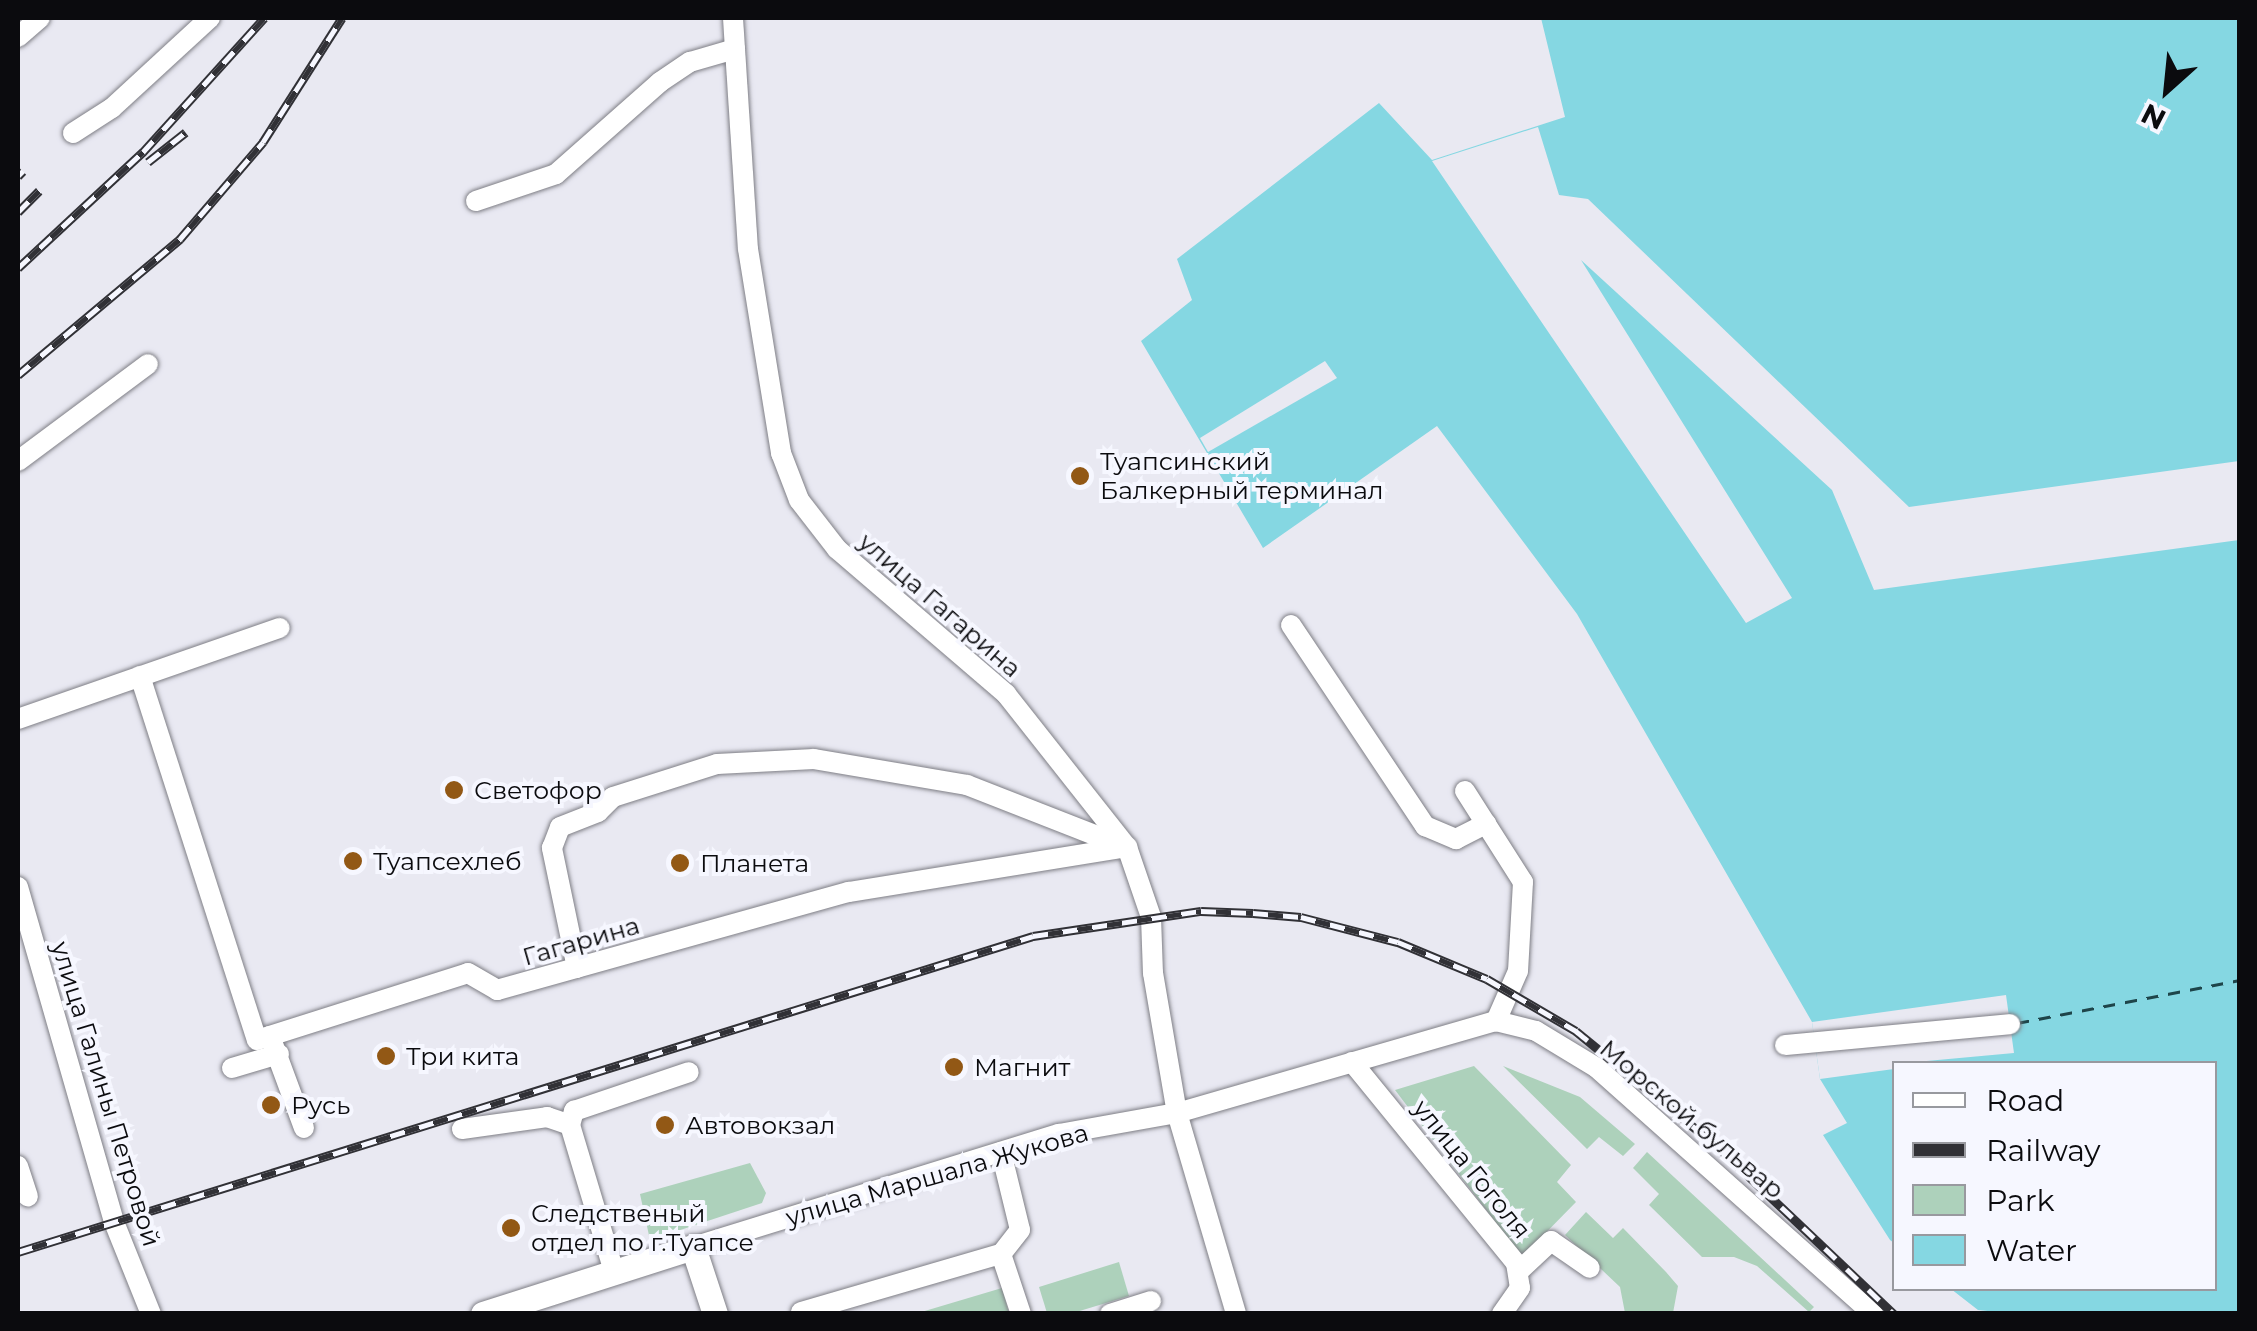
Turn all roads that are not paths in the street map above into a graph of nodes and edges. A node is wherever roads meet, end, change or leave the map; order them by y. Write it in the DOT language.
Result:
graph roads {
  1 [pos="40,18"];
  2 [pos="210,18"];
  3 [pos="733,18"];
  4 [pos="18,37"];
  5 [pos="735,49"];
  6 [pos="73,133"];
  7 [pos="476,201"];
  8 [pos="148,364"];
  9 [pos="18,461"];
  10 [pos="1291,626"];
  11 [pos="280,628"];
  12 [pos="140,676"];
  13 [pos="18,719"];
  14 [pos="1465,791"];
  15 [pos="1486,824"];
  16 [pos="1127,847"];
  17 [pos="18,887"];
  18 [pos="577,968"];
  19 [pos="1496,1021"];
  20 [pos="2010,1024"];
  21 [pos="1452,1030"];
  22 [pos="274,1045"];
  23 [pos="1784,1045"];
  24 [pos="1352,1062"];
  25 [pos="232,1068"];
  26 [pos="689,1072"];
  27 [pos="1177,1113"];
  28 [pos="570,1125"];
  29 [pos="304,1128"];
  30 [pos="462,1129"];
  31 [pos="1002,1152"];
  32 [pos="18,1166"];
  33 [pos="28,1196"];
  34 [pos="694,1247"];
  35 [pos="1001,1254"];
  36 [pos="1590,1268"];
  37 [pos="1519,1271"];
  38 [pos="614,1272"];
  39 [pos="1151,1301"];
  40 [pos="801,1312"];
  41 [pos="152,1314"];
  42 [pos="483,1314"];
  43 [pos="715,1314"];
  44 [pos="1021,1314"];
  45 [pos="1110,1314"];
  46 [pos="1236,1314"];
  47 [pos="1502,1314"];
  48 [pos="1874,1314"];
  1 -- 4 [label="street"];
  2 -- 6 [label="street"];
  3 -- 5 [label="street, улица Гагарина"];
  5 -- 7 [label="street"];
  5 -- 16 [label="street, улица Гагарина"];
  8 -- 9 [label="street"];
  10 -- 15 [label="street"];
  11 -- 12 [label="street"];
  12 -- 13 [label="street"];
  12 -- 22 [label="street"];
  14 -- 15 [label="street"];
  15 -- 19 [label="street"];
  16 -- 18 [label="street, Гагарина"];
  16 -- 18 [label="street"];
  16 -- 27 [label="street, улица Гагарина"];
  17 -- 41 [label="street, улица Галины Петровой"];
  18 -- 22 [label="street, Гагарина"];
  19 -- 21 [label="street, Морской бульвар"];
  19 -- 48 [label="street, Морской бульвар"];
  20 -- 23 [label="street"];
  21 -- 24 [label="street, улица Маршала Жукова"];
  22 -- 25 [label="street, Гагарина"];
  22 -- 29 [label="street"];
  24 -- 27 [label="street, улица Маршала Жукова"];
  24 -- 37 [label="street, улица Гоголя"];
  26 -- 28 [label="street"];
  27 -- 31 [label="street, улица Маршала Жукова"];
  27 -- 46 [label="street, улица Гагарина"];
  28 -- 30 [label="street"];
  28 -- 38 [label="street"];
  31 -- 34 [label="street, улица Маршала Жукова"];
  31 -- 35 [label="street"];
  32 -- 33 [label="street"];
  34 -- 38 [label="main road, улица Маршала Жукова"];
  34 -- 43 [label="main road"];
  35 -- 40 [label="street"];
  35 -- 44 [label="street"];
  36 -- 37 [label="street"];
  37 -- 47 [label="street, улица Гоголя"];
  38 -- 42 [label="main road, улица Маршала Жукова"];
  39 -- 45 [label="street"];
}
